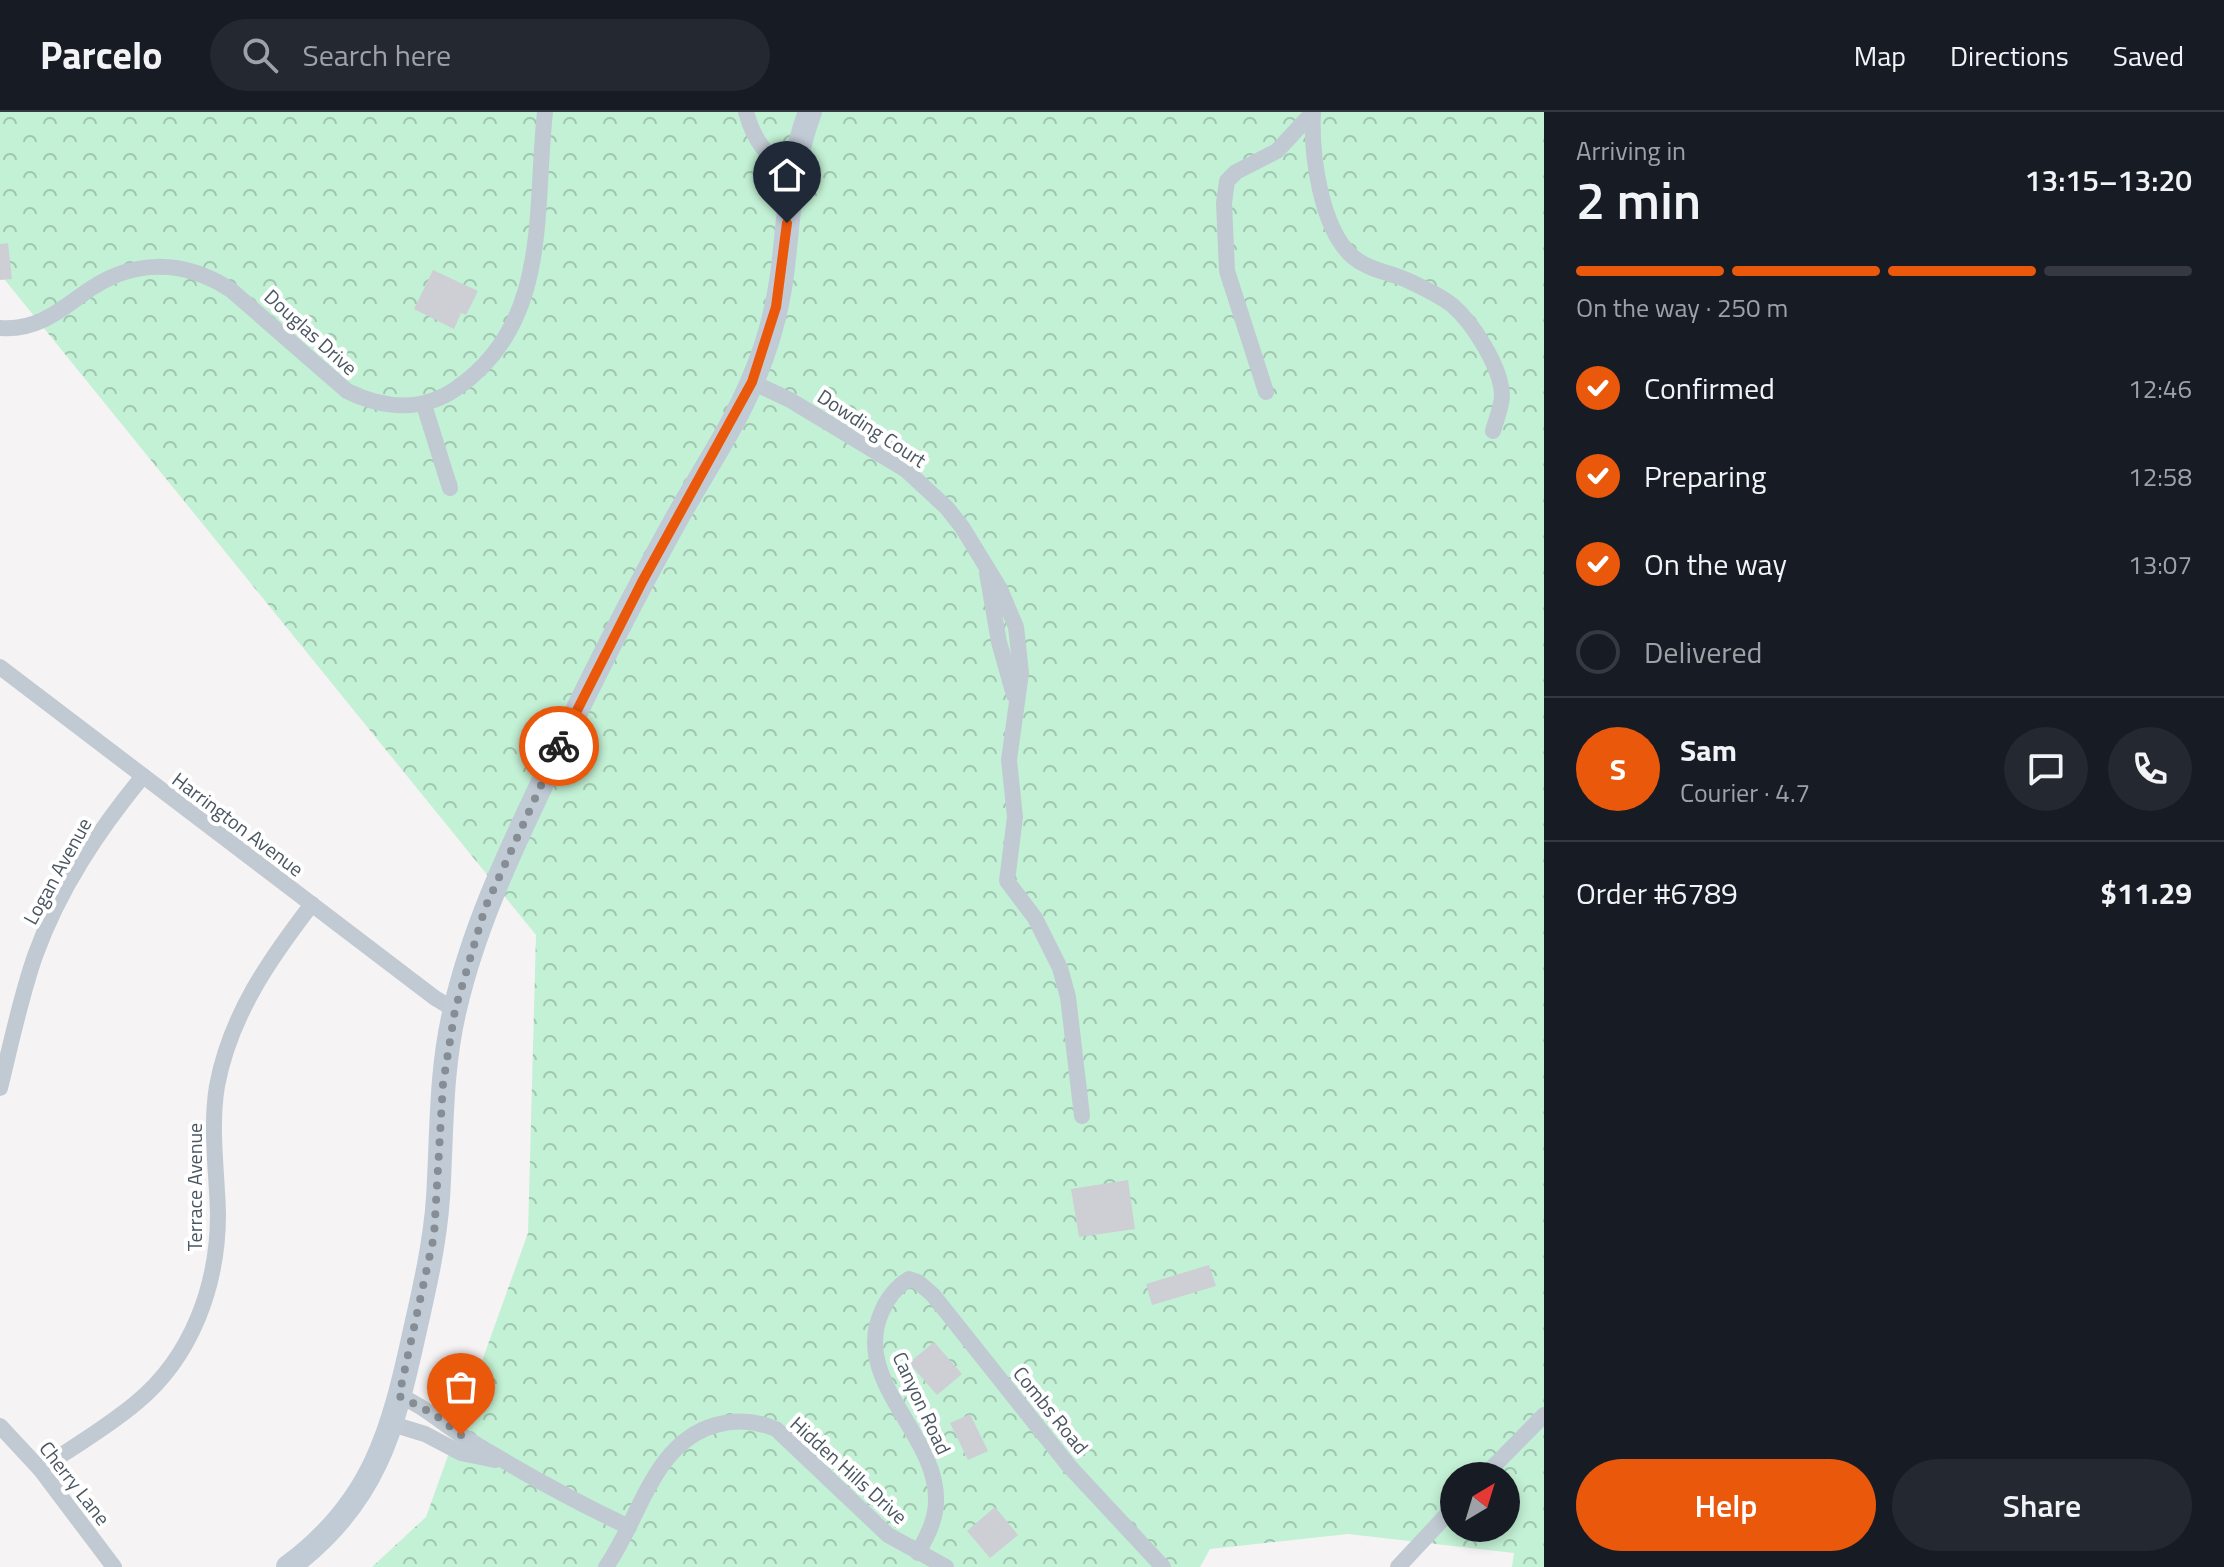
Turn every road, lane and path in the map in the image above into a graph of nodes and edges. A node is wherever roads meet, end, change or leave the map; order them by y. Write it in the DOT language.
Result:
graph roads {
  1 [pos="543,112"];
  2 [pos="746,112"];
  3 [pos="810,112"];
  4 [pos="1313,112"];
  5 [pos="794,169"];
  6 [pos="0,328"];
  7 [pos="752,382"];
  8 [pos="1266,392"];
  9 [pos="424,405"];
  10 [pos="1493,431"];
  11 [pos="450,488"];
  12 [pos="0,667"];
  13 [pos="143,776"];
  14 [pos="312,904"];
  15 [pos="455,1010"];
  16 [pos="0,1088"];
  17 [pos="1082,1116"];
  18 [pos="909,1279"];
  19 [pos="399,1396"];
  20 [pos="1544,1415"];
  21 [pos="392,1424"];
  22 [pos="0,1426"];
  23 [pos="508,1462"];
  24 [pos="1498,1462"];
  25 [pos="40,1469"];
  26 [pos="1440,1522"];
  27 [pos="629,1527"];
  28 [pos="918,1553"];
  29 [pos="114,1567"];
  30 [pos="288,1567"];
  31 [pos="606,1567"];
  32 [pos="946,1567"];
  33 [pos="1163,1567"];
  34 [pos="1398,1567"];
  1 -- 9 [label="street"];
  2 -- 5 [label="street"];
  3 -- 5 [label="street"];
  4 -- 8 [label="street"];
  4 -- 10 [label="street"];
  5 -- 7 [label="street"];
  6 -- 9 [label="street, Douglas Drive"];
  7 -- 15 [label="street"];
  7 -- 17 [label="street, Dowding Court"];
  9 -- 11 [label="street"];
  12 -- 13 [label="street, Harrington Avenue"];
  13 -- 14 [label="street, Harrington Avenue"];
  13 -- 16 [label="street, Logan Avenue"];
  14 -- 15 [label="street, Harrington Avenue"];
  14 -- 25 [label="street, Terrace Avenue"];
  15 -- 19 [label="street"];
  18 -- 28 [label="street, Canyon Road"];
  18 -- 33 [label="street, Combs Road"];
  19 -- 21 [label="street"];
  19 -- 23 [label="street"];
  20 -- 24 [label="street"];
  21 -- 23 [label="street"];
  21 -- 30 [label="street"];
  22 -- 25 [label="street, Cherry Lane"];
  23 -- 27 [label="street"];
  25 -- 29 [label="street, Cherry Lane"];
  26 -- 34 [label="street"];
  27 -- 28 [label="street, Hidden Hills Drive"];
  27 -- 31 [label="street, Hidden Hills Drive"];
  28 -- 32 [label="street, Hidden Hills Drive"];
}
